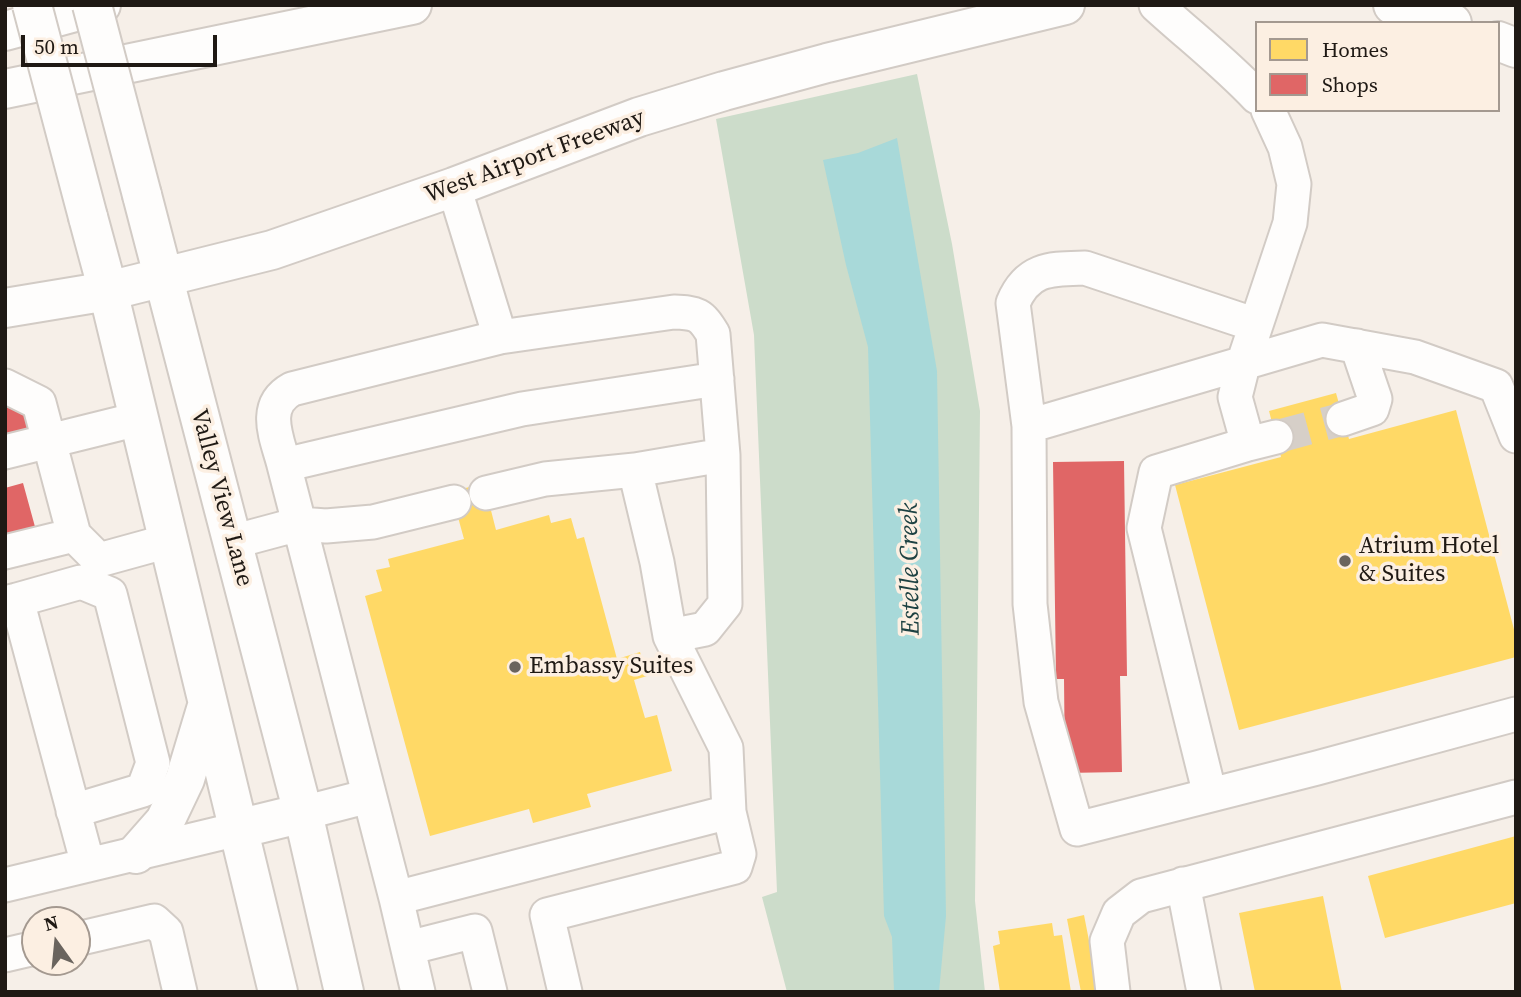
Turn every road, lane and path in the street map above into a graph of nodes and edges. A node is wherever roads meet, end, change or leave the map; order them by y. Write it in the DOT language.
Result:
graph roads {
  1 [pos="32,5"];
  2 [pos="92,5"];
  3 [pos="101,5"];
  4 [pos="412,5"];
  5 [pos="1065,5"];
  6 [pos="1156,5"];
  7 [pos="1393,5"];
  8 [pos="1445,21"];
  9 [pos="5,31"];
  10 [pos="5,89"];
  11 [pos="1255,95"];
  12 [pos="1269,112"];
  13 [pos="454,187"];
  14 [pos="163,278"];
  15 [pos="108,291"];
  16 [pos="5,308"];
  17 [pos="1256,325"];
  18 [pos="500,338"];
  19 [pos="1357,346"];
  20 [pos="1244,361"];
  21 [pos="717,379"];
  22 [pos="5,386"];
  23 [pos="138,419"];
  24 [pos="1343,419"];
  25 [pos="1029,426"];
  26 [pos="1516,436"];
  27 [pos="49,440"];
  28 [pos="9,446"];
  29 [pos="723,455"];
  30 [pos="284,465"];
  31 [pos="635,470"];
  32 [pos="486,493"];
  33 [pos="454,502"];
  34 [pos="299,524"];
  35 [pos="74,535"];
  36 [pos="168,541"];
  37 [pos="232,542"];
  38 [pos="5,552"];
  39 [pos="90,571"];
  40 [pos="11,601"];
  41 [pos="670,636"];
  42 [pos="208,704"];
  43 [pos="1516,714"];
  44 [pos="1210,795"];
  45 [pos="369,796"];
  46 [pos="1516,797"];
  47 [pos="74,811"];
  48 [pos="729,812"];
  49 [pos="303,813"];
  50 [pos="238,829"];
  51 [pos="607,844"];
  52 [pos="136,854"];
  53 [pos="88,865"];
  54 [pos="1183,884"];
  55 [pos="5,885"];
  56 [pos="619,896"];
  57 [pos="396,898"];
  58 [pos="91,936"];
  59 [pos="408,948"];
  60 [pos="180,992"];
  61 [pos="278,992"];
  62 [pos="344,992"];
  63 [pos="418,992"];
  64 [pos="490,992"];
  65 [pos="565,992"];
  66 [pos="1113,992"];
  67 [pos="1204,992"];
  1 -- 15 [label="main road, bridge"];
  2 -- 14 [label="main road, Valley View Lane, bridge"];
  3 -- 9 [label="main road"];
  4 -- 10 [label="main road"];
  5 -- 13 [label="main road, West Airport Freeway"];
  6 -- 11 [label="lane"];
  7 -- 8 [label="main road"];
  12 -- 17 [label="lane"];
  13 -- 14 [label="main road, West Airport Freeway"];
  13 -- 18 [label="lane"];
  14 -- 15 [label="main road, West Airport Freeway"];
  14 -- 37 [label="main road, Valley View Lane"];
  15 -- 16 [label="main road, West Airport Freeway"];
  15 -- 23 [label="main road"];
  17 -- 20 [label="lane"];
  17 -- 25 [label="lane"];
  18 -- 21 [label="lane"];
  18 -- 30 [label="lane"];
  19 -- 20 [label="lane"];
  19 -- 24 [label="lane"];
  19 -- 26 [label="lane"];
  20 -- 25 [label="lane"];
  20 -- 44 [label="lane"];
  21 -- 29 [label="lane"];
  21 -- 30 [label="lane"];
  22 -- 27 [label="lane"];
  23 -- 27 [label="lane"];
  23 -- 36 [label="main road"];
  25 -- 44 [label="lane"];
  27 -- 28 [label="lane"];
  27 -- 35 [label="lane"];
  29 -- 31 [label="lane"];
  29 -- 41 [label="lane"];
  30 -- 34 [label="lane"];
  31 -- 32 [label="lane"];
  31 -- 41 [label="lane"];
  33 -- 34 [label="lane"];
  34 -- 37 [label="lane"];
  34 -- 45 [label="lane"];
  35 -- 38 [label="lane"];
  35 -- 39 [label="lane"];
  36 -- 39 [label="lane"];
  36 -- 42 [label="main road"];
  37 -- 49 [label="main road, Valley View Lane"];
  39 -- 40 [label="lane"];
  39 -- 47 [label="lane"];
  40 -- 47 [label="lane"];
  41 -- 48 [label="lane"];
  42 -- 50 [label="main road"];
  42 -- 52 [label="main road"];
  43 -- 44 [label="lane"];
  45 -- 49 [label="lane"];
  45 -- 57 [label="lane"];
  46 -- 54 [label="lane"];
  47 -- 53 [label="lane"];
  48 -- 51 [label="lane"];
  48 -- 56 [label="lane"];
  49 -- 50 [label="main road"];
  49 -- 62 [label="main road, Valley View Lane"];
  50 -- 52 [label="lane"];
  50 -- 61 [label="main road"];
  51 -- 56 [label="lane"];
  51 -- 57 [label="lane"];
  52 -- 53 [label="lane"];
  53 -- 55 [label="lane"];
  54 -- 66 [label="lane"];
  54 -- 67 [label="lane"];
  56 -- 65 [label="lane"];
  57 -- 59 [label="lane"];
  58 -- 60 [label="lane"];
  59 -- 63 [label="lane"];
  59 -- 64 [label="lane"];
}
